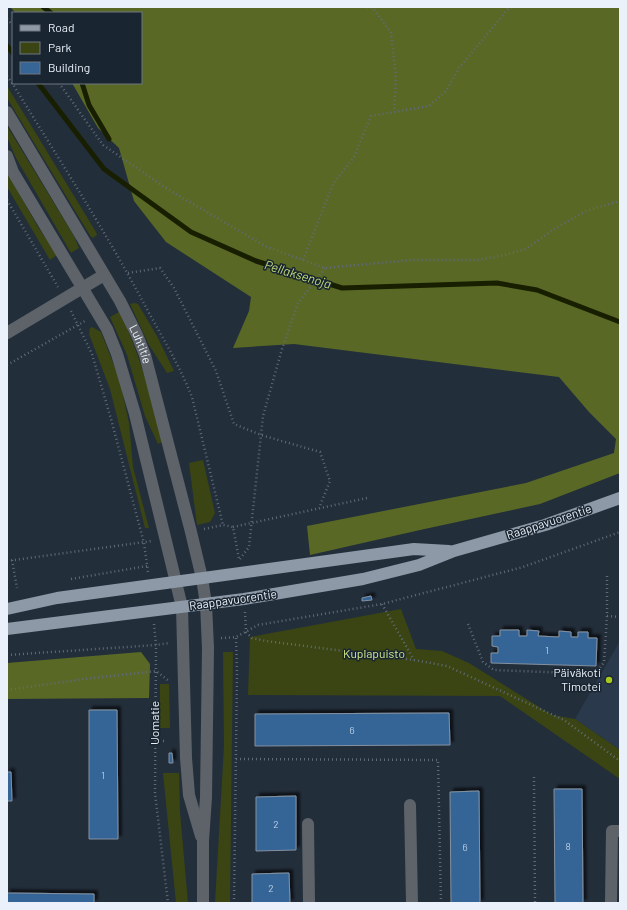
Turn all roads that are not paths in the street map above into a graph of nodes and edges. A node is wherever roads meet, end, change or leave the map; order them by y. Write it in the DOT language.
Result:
graph roads {
  1 [pos="7,112"];
  2 [pos="7,156"];
  3 [pos="104,275"];
  4 [pos="83,288"];
  5 [pos="7,333"];
  6 [pos="620,498"];
  7 [pos="454,551"];
  8 [pos="202,578"];
  9 [pos="176,582"];
  10 [pos="206,604"];
  11 [pos="182,607"];
  12 [pos="7,609"];
  13 [pos="7,629"];
  14 [pos="410,805"];
  15 [pos="308,824"];
  16 [pos="620,831"];
  17 [pos="203,841"];
  18 [pos="616,872"];
  19 [pos="203,903"];
  20 [pos="309,903"];
  21 [pos="412,903"];
  22 [pos="612,903"];
  1 -- 3 [label="street, Luhtitie"];
  2 -- 4 [label="street, Luhtitie"];
  3 -- 4 [label="street"];
  3 -- 8 [label="street, Luhtitie"];
  4 -- 5 [label="street"];
  4 -- 9 [label="street, Luhtitie"];
  6 -- 7 [label="main road, Raappavuorentie"];
  7 -- 8 [label="main road, Raappavuorentie"];
  7 -- 10 [label="main road, Raappavuorentie"];
  8 -- 9 [label="main road, Raappavuorentie"];
  8 -- 10 [label="street, Luhtitie"];
  9 -- 11 [label="street"];
  9 -- 12 [label="main road, Raappavuorentie"];
  10 -- 11 [label="main road, Raappavuorentie"];
  10 -- 17 [label="street"];
  11 -- 13 [label="main road, Raappavuorentie"];
  11 -- 17 [label="street"];
  14 -- 21 [label="street"];
  15 -- 20 [label="street"];
  16 -- 18 [label="street"];
  17 -- 19 [label="street"];
  18 -- 22 [label="street"];
}
